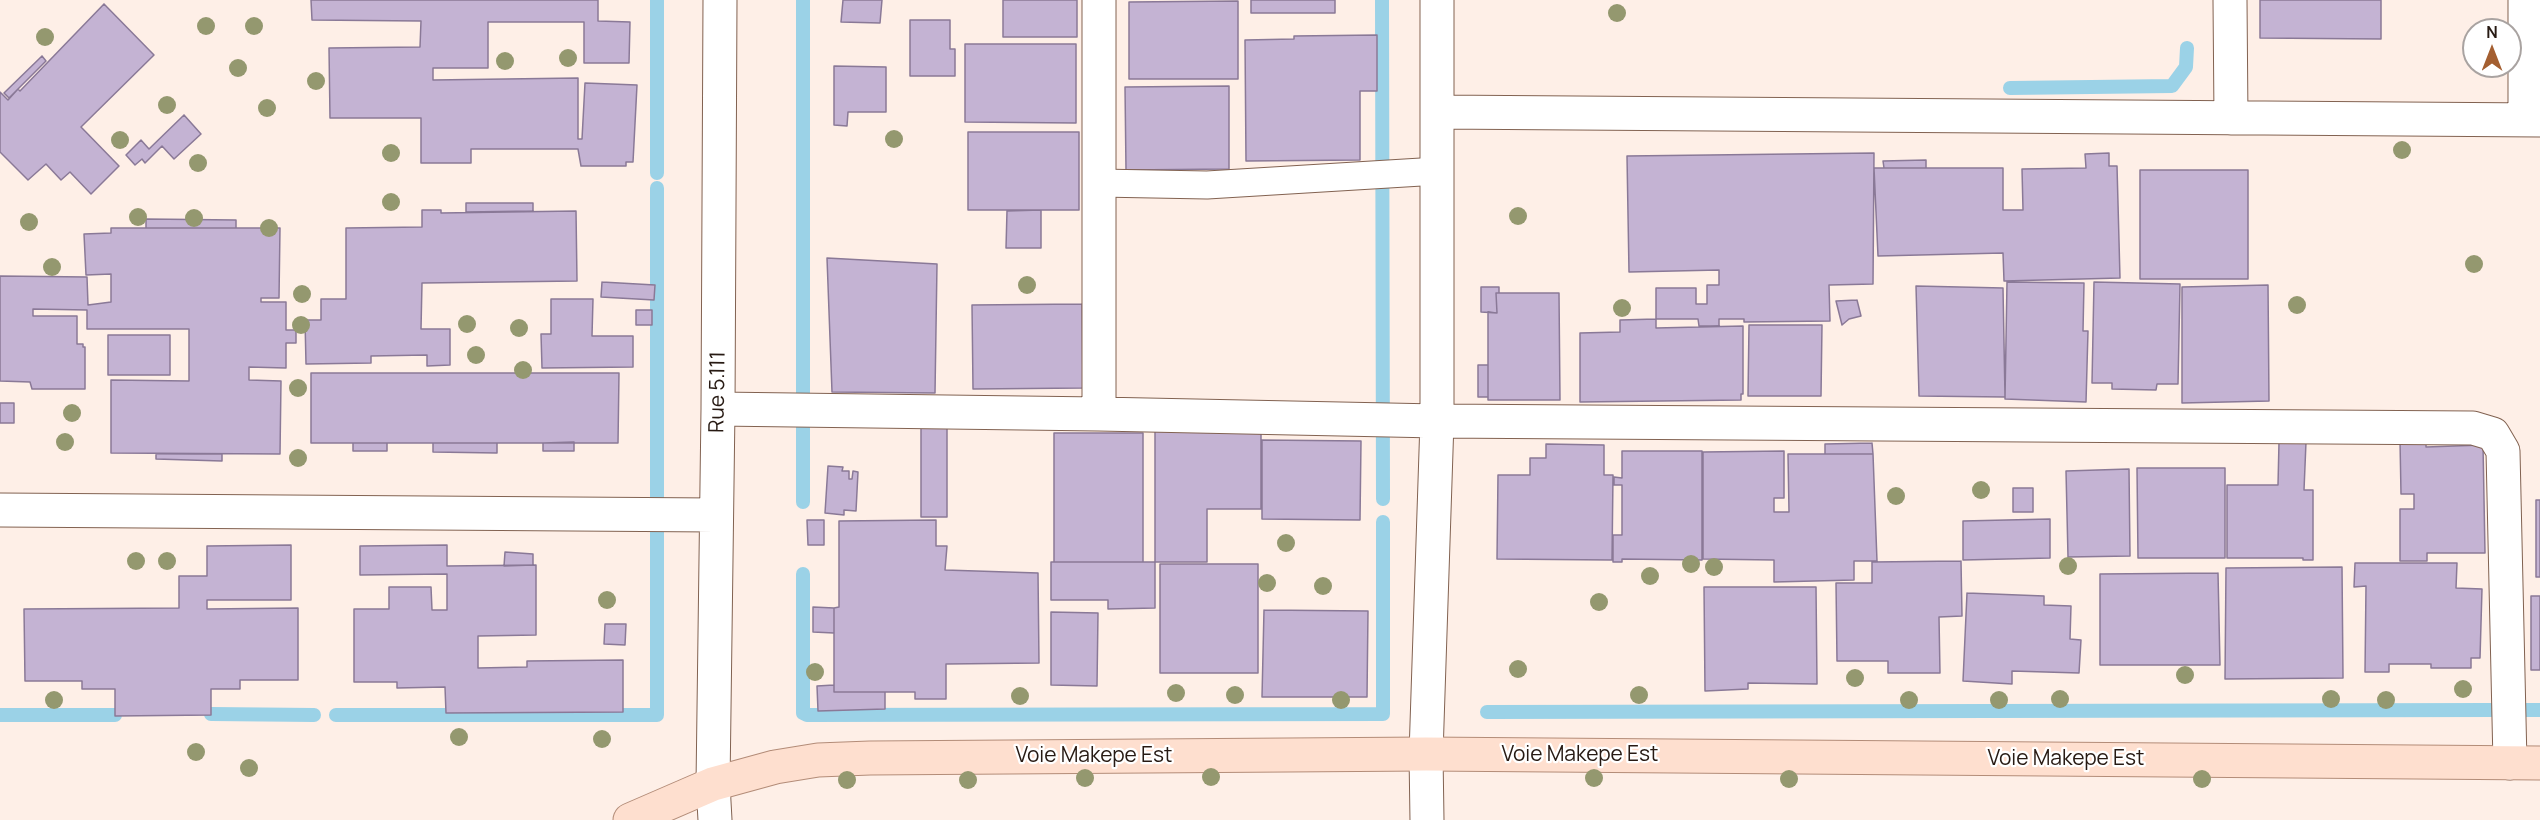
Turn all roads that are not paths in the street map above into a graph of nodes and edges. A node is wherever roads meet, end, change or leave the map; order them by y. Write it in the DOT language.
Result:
graph roads {
  1 [pos="720,0"];
  2 [pos="1099,0"];
  3 [pos="1437,0"];
  4 [pos="2230,0"];
  5 [pos="2524,0"];
  6 [pos="1438,112"];
  7 [pos="2231,118"];
  8 [pos="2533,120"];
  9 [pos="1438,171"];
  10 [pos="1099,183"];
  11 [pos="718,409"];
  12 [pos="1099,414"];
  13 [pos="1437,421"];
  14 [pos="0,510"];
  15 [pos="715,515"];
  16 [pos="1426,754"];
  17 [pos="2525,763"];
  18 [pos="712,784"];
  19 [pos="630,820"];
  20 [pos="715,820"];
  21 [pos="1427,820"];
  1 -- 11 [label="street, Rue 5.111"];
  2 -- 10 [label="street"];
  3 -- 6 [label="street"];
  4 -- 7 [label="street"];
  5 -- 8 [label="street"];
  6 -- 7 [label="street"];
  6 -- 9 [label="street"];
  7 -- 8 [label="street"];
  9 -- 10 [label="lane"];
  9 -- 13 [label="street"];
  10 -- 12 [label="street"];
  11 -- 12 [label="street"];
  11 -- 15 [label="street, Rue 5.111"];
  12 -- 13 [label="street"];
  13 -- 16 [label="street"];
  13 -- 17 [label="street"];
  14 -- 15 [label="street"];
  15 -- 18 [label="street, Rue 5.111"];
  16 -- 17 [label="main road, Voie Makepe Est"];
  16 -- 18 [label="main road, Voie Makepe Est"];
  16 -- 21 [label="street"];
  18 -- 19 [label="main road, Voie Makepe Est"];
  18 -- 20 [label="street, Rue 5.111"];
}
